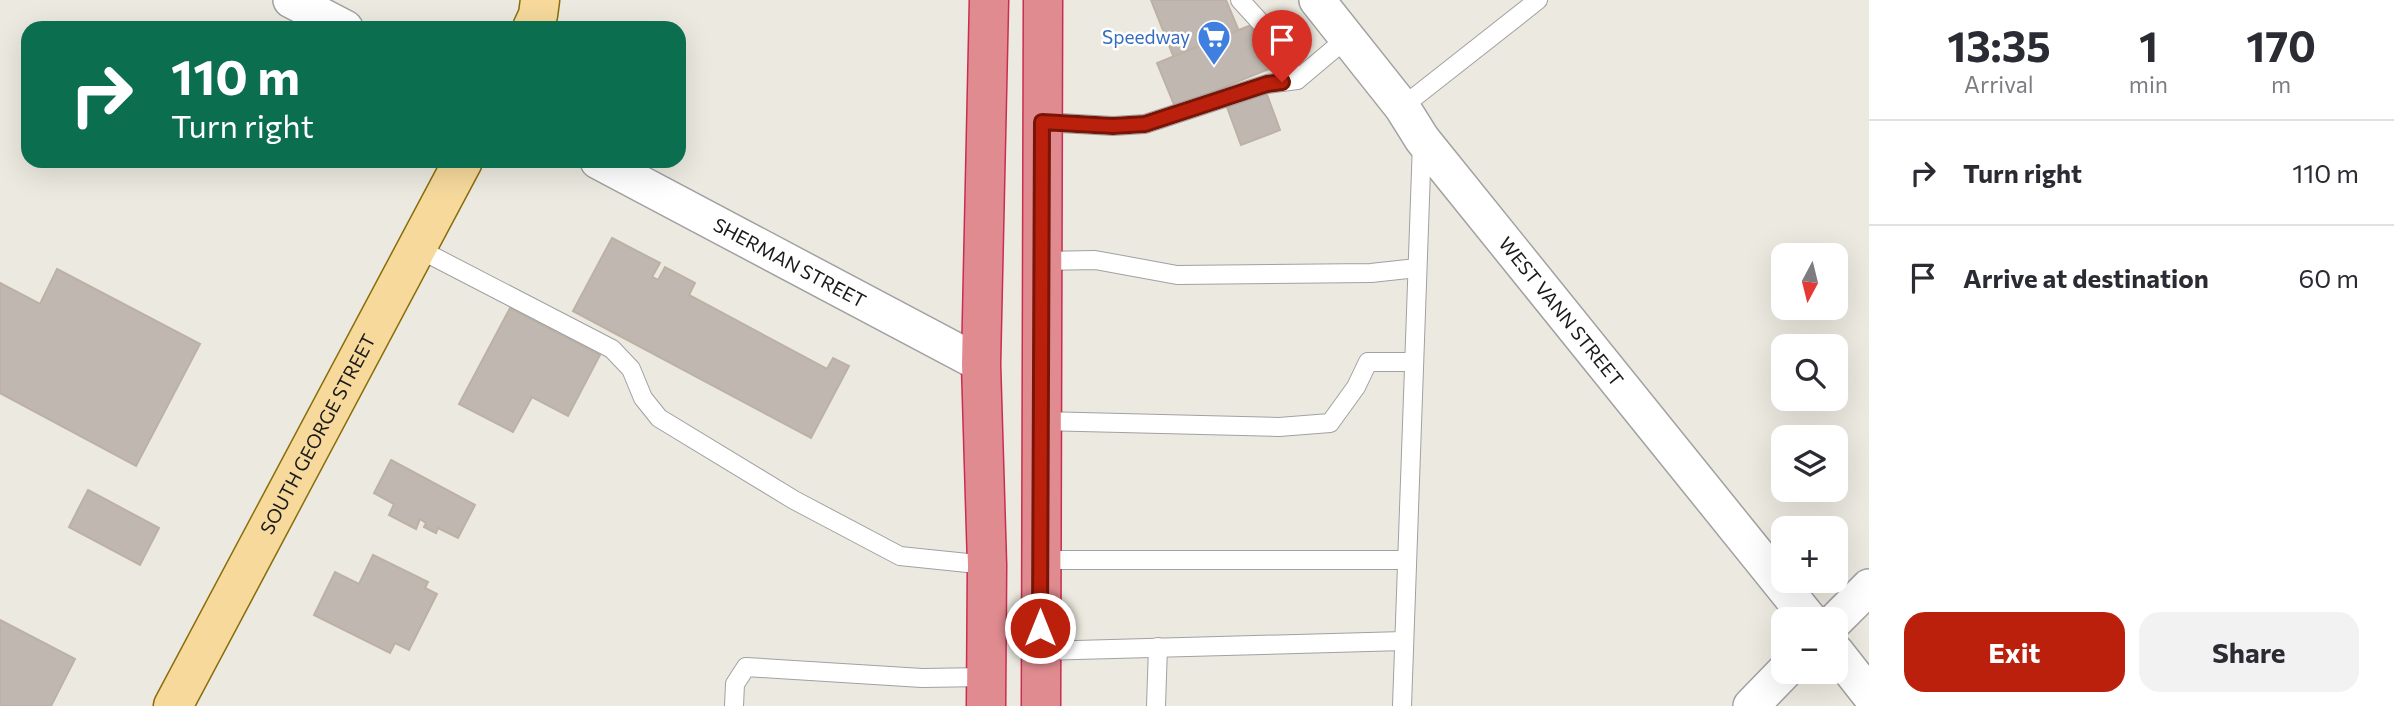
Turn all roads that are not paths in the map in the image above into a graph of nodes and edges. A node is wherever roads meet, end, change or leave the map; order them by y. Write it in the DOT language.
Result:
graph roads {
  1 [pos="291,0"];
  2 [pos="1043,0"];
  3 [pos="1240,0"];
  4 [pos="1317,0"];
  5 [pos="1538,0"];
  6 [pos="983,6"];
  7 [pos="332,21"];
  8 [pos="1347,38"];
  9 [pos="1297,80"];
  10 [pos="1402,107"];
  11 [pos="1042,122"];
  12 [pos="1422,139"];
  13 [pos="460,168"];
  14 [pos="611,168"];
  15 [pos="416,248"];
  16 [pos="1042,261"];
  17 [pos="1417,268"];
  18 [pos="1413,362"];
  19 [pos="981,364"];
  20 [pos="1041,421"];
  21 [pos="1040,560"];
  22 [pos="1405,561"];
  23 [pos="986,565"];
  24 [pos="1869,587"];
  25 [pos="1800,607"];
  26 [pos="1848,608"];
  27 [pos="1404,641"];
  28 [pos="1158,647"];
  29 [pos="1040,650"];
  30 [pos="1848,667"];
  31 [pos="1772,684"];
  32 [pos="986,691"];
  33 [pos="1869,694"];
  34 [pos="173,706"];
  35 [pos="734,706"];
  36 [pos="1041,706"];
  37 [pos="1156,706"];
  38 [pos="1402,706"];
  39 [pos="1751,706"];
  1 -- 7 [label="street"];
  2 -- 11 [label="highway"];
  3 -- 9 [label="lane"];
  4 -- 8 [label="street, WEST VANN STREET"];
  5 -- 10 [label="lane"];
  6 -- 19 [label="highway"];
  8 -- 9 [label="lane"];
  8 -- 10 [label="street, WEST VANN STREET"];
  9 -- 11 [label="lane"];
  10 -- 12 [label="street, WEST VANN STREET"];
  11 -- 16 [label="highway"];
  12 -- 17 [label="lane"];
  12 -- 25 [label="street, WEST VANN STREET"];
  13 -- 15 [label="main road, SOUTH GEORGE STREET"];
  14 -- 19 [label="street, SHERMAN STREET"];
  15 -- 23 [label="lane"];
  15 -- 34 [label="main road, SOUTH GEORGE STREET"];
  16 -- 17 [label="lane"];
  16 -- 20 [label="highway"];
  17 -- 18 [label="lane"];
  18 -- 20 [label="lane"];
  18 -- 22 [label="lane"];
  19 -- 23 [label="highway"];
  20 -- 21 [label="highway"];
  21 -- 22 [label="lane"];
  21 -- 29 [label="highway"];
  22 -- 27 [label="lane"];
  23 -- 32 [label="highway"];
  24 -- 26 [label="street"];
  27 -- 28 [label="lane"];
  27 -- 38 [label="lane"];
  28 -- 29 [label="lane"];
  28 -- 37 [label="lane"];
  29 -- 36 [label="highway"];
  30 -- 33 [label="street"];
  31 -- 39 [label="street"];
  32 -- 35 [label="lane"];
}
